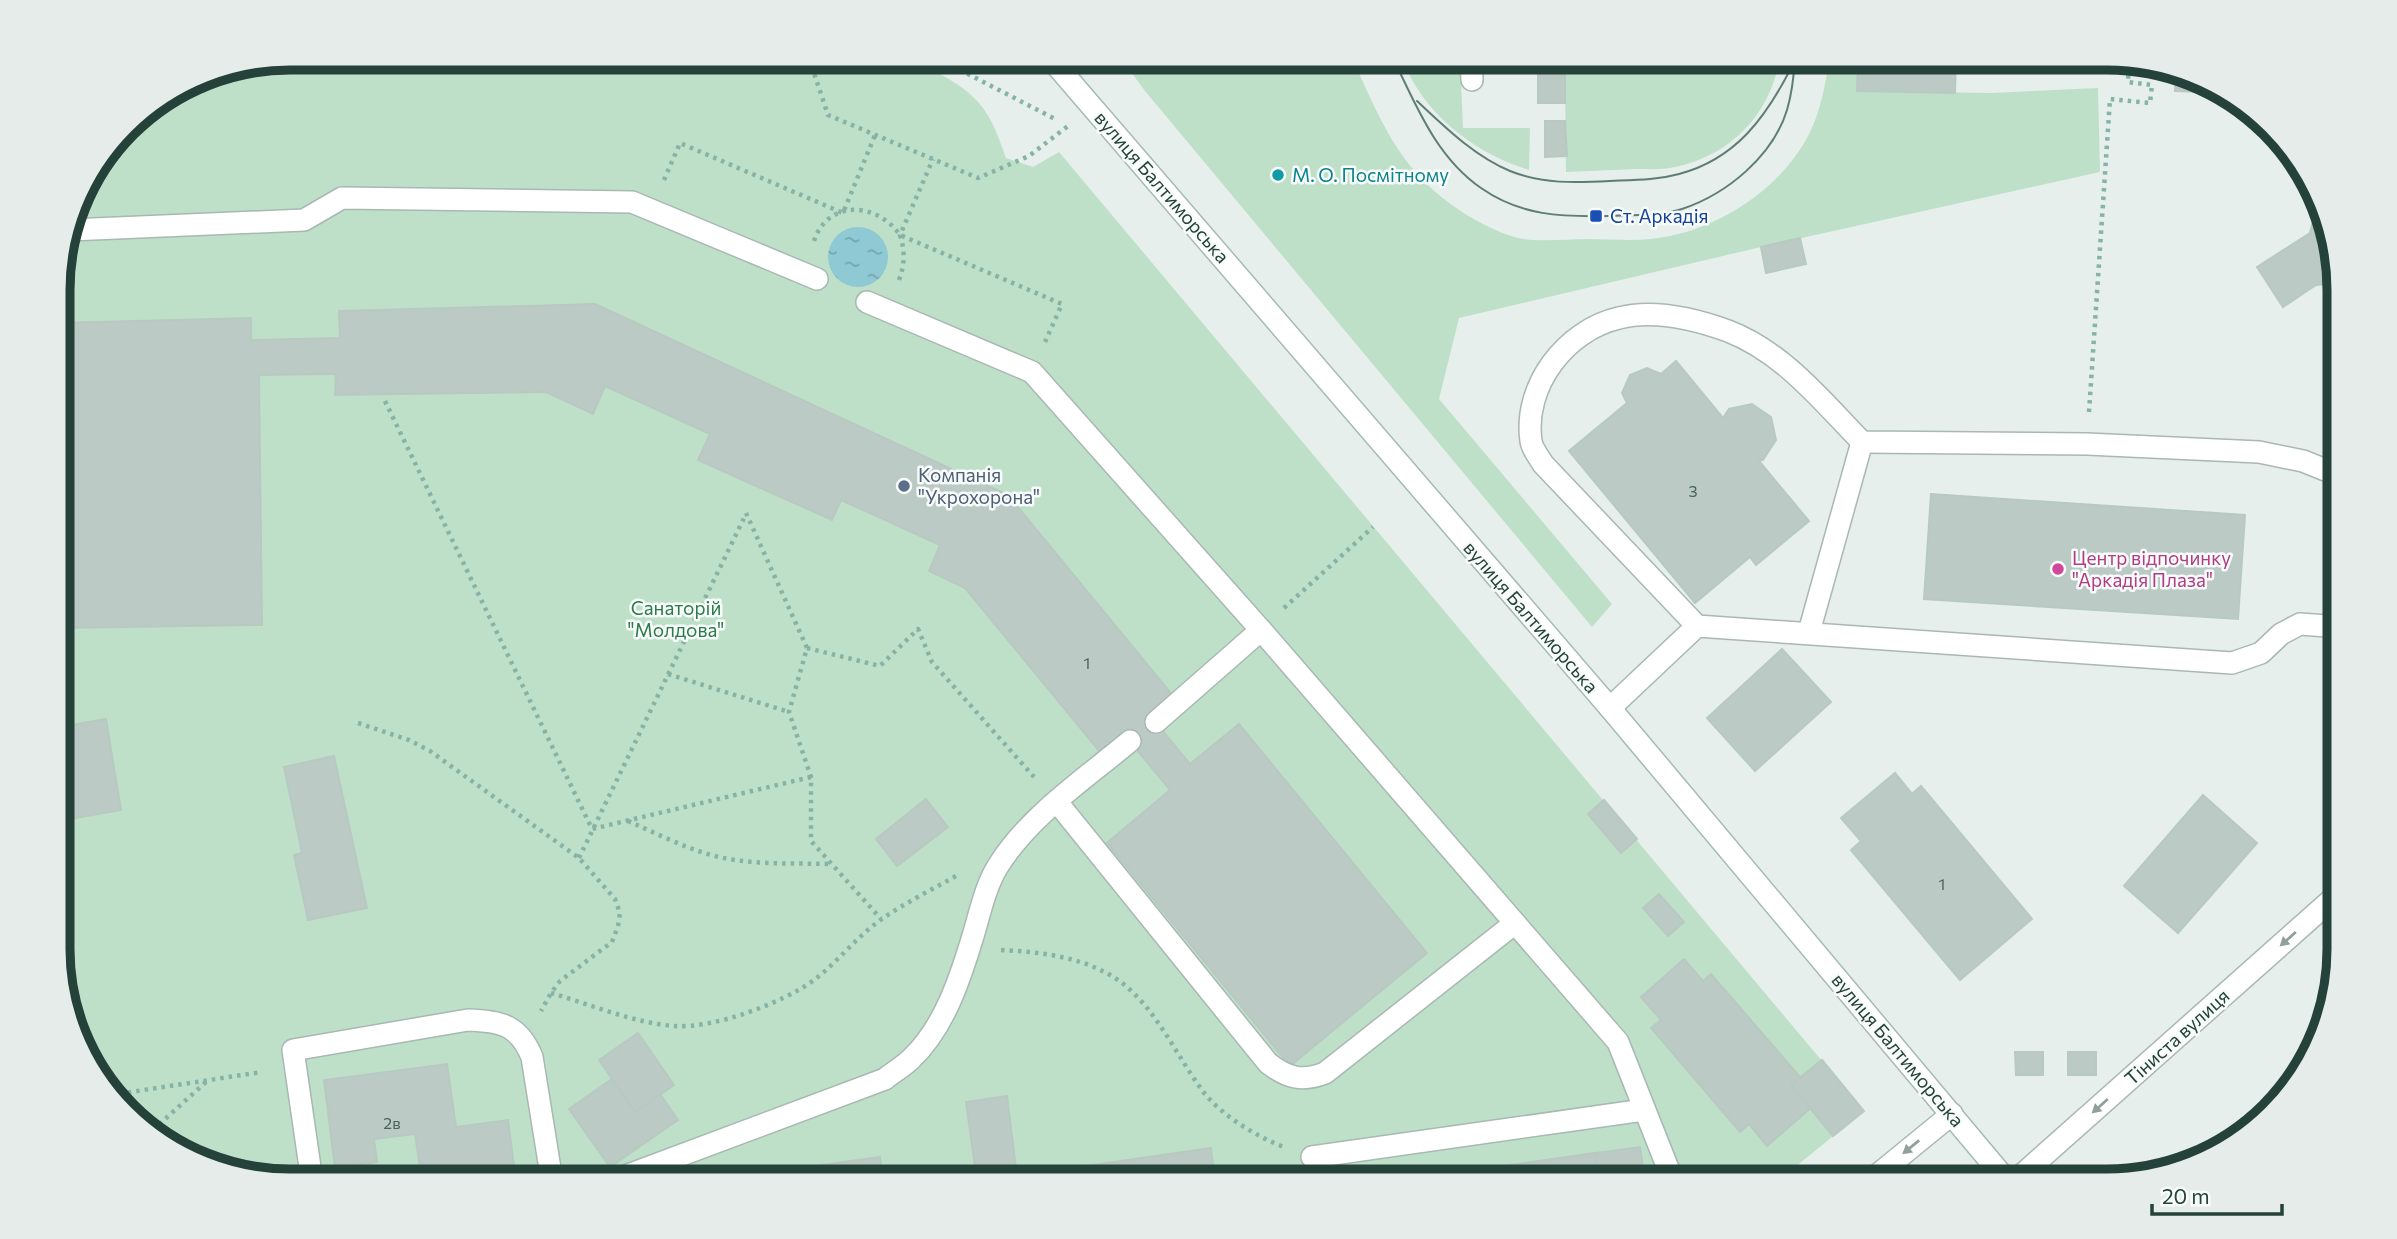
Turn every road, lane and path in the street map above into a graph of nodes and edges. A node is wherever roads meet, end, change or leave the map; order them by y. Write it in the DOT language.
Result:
graph roads {
  1 [pos="813,70"];
  2 [pos="1060,70"];
  3 [pos="1472,70"];
  4 [pos="2129,71"];
  5 [pos="1472,80"];
  6 [pos="1069,126"];
  7 [pos="875,135"];
  8 [pos="933,159"];
  9 [pos="652,210"];
  10 [pos="843,212"];
  11 [pos="78,230"];
  12 [pos="900,235"];
  13 [pos="817,279"];
  14 [pos="866,302"];
  15 [pos="1032,372"];
  16 [pos="385,401"];
  17 [pos="1862,442"];
  18 [pos="2087,444"];
  19 [pos="2327,471"];
  20 [pos="1373,527"];
  21 [pos="1697,626"];
  22 [pos="2327,626"];
  23 [pos="1261,630"];
  24 [pos="1809,632"];
  25 [pos="807,648"];
  26 [pos="668,674"];
  27 [pos="1610,708"];
  28 [pos="789,712"];
  29 [pos="1156,722"];
  30 [pos="358,723"];
  31 [pos="1130,741"];
  32 [pos="811,777"];
  33 [pos="1057,802"];
  34 [pos="628,820"];
  35 [pos="593,829"];
  36 [pos="579,858"];
  37 [pos="832,864"];
  38 [pos="959,874"];
  39 [pos="2327,904"];
  40 [pos="881,919"];
  41 [pos="1515,923"];
  42 [pos="969,949"];
  43 [pos="551,993"];
  44 [pos="525,1040"];
  45 [pos="296,1067"];
  46 [pos="208,1080"];
  47 [pos="124,1092"];
  48 [pos="1644,1110"];
  49 [pos="1952,1114"];
  50 [pos="159,1125"];
  51 [pos="1312,1157"];
  52 [pos="310,1169"];
  53 [pos="550,1169"];
  54 [pos="644,1169"];
  55 [pos="1668,1169"];
  56 [pos="1885,1169"];
  57 [pos="1997,1169"];
  58 [pos="2028,1169"];
  1 -- 7 [label="path"];
  2 -- 27 [label="main road, вулиця Балтиморська"];
  3 -- 5 [label="main road"];
  4 -- 18 [label="path"];
  6 -- 8 [label="path"];
  7 -- 8 [label="path"];
  7 -- 10 [label="path"];
  8 -- 12 [label="path"];
  9 -- 10 [label="path"];
  9 -- 11 [label="main road"];
  9 -- 13 [label="main road"];
  10 -- 12 [label="path"];
  10 -- 13 [label="path"];
  12 -- 14 [label="path"];
  12 -- 15 [label="path"];
  14 -- 15 [label="main road"];
  15 -- 23 [label="main road"];
  16 -- 35 [label="path"];
  17 -- 18 [label="main road"];
  17 -- 21 [label="main road"];
  17 -- 24 [label="main road"];
  18 -- 19 [label="main road"];
  20 -- 23 [label="path"];
  21 -- 24 [label="main road"];
  21 -- 27 [label="main road"];
  22 -- 24 [label="main road"];
  23 -- 29 [label="main road"];
  23 -- 41 [label="main road"];
  25 -- 26 [label="path"];
  25 -- 28 [label="path"];
  25 -- 33 [label="path"];
  26 -- 28 [label="path"];
  26 -- 35 [label="path"];
  27 -- 49 [label="main road, вулиця Балтиморська"];
  28 -- 32 [label="path"];
  30 -- 36 [label="path"];
  31 -- 33 [label="main road"];
  32 -- 34 [label="path"];
  32 -- 37 [label="path"];
  33 -- 41 [label="main road"];
  33 -- 42 [label="main road"];
  34 -- 35 [label="path"];
  34 -- 37 [label="path"];
  35 -- 36 [label="path"];
  36 -- 43 [label="path"];
  37 -- 40 [label="path"];
  38 -- 40 [label="path"];
  39 -- 58 [label="main road, Тіниста вулиця, one-way"];
  40 -- 43 [label="path"];
  41 -- 48 [label="main road"];
  42 -- 51 [label="path"];
  42 -- 54 [label="main road"];
  43 -- 44 [label="path"];
  44 -- 45 [label="main road"];
  44 -- 53 [label="main road"];
  45 -- 46 [label="path"];
  45 -- 52 [label="main road"];
  46 -- 47 [label="path"];
  46 -- 50 [label="path"];
  48 -- 51 [label="main road"];
  48 -- 55 [label="main road"];
  49 -- 56 [label="main road, one-way"];
  49 -- 57 [label="main road, вулиця Балтиморська"];
}
